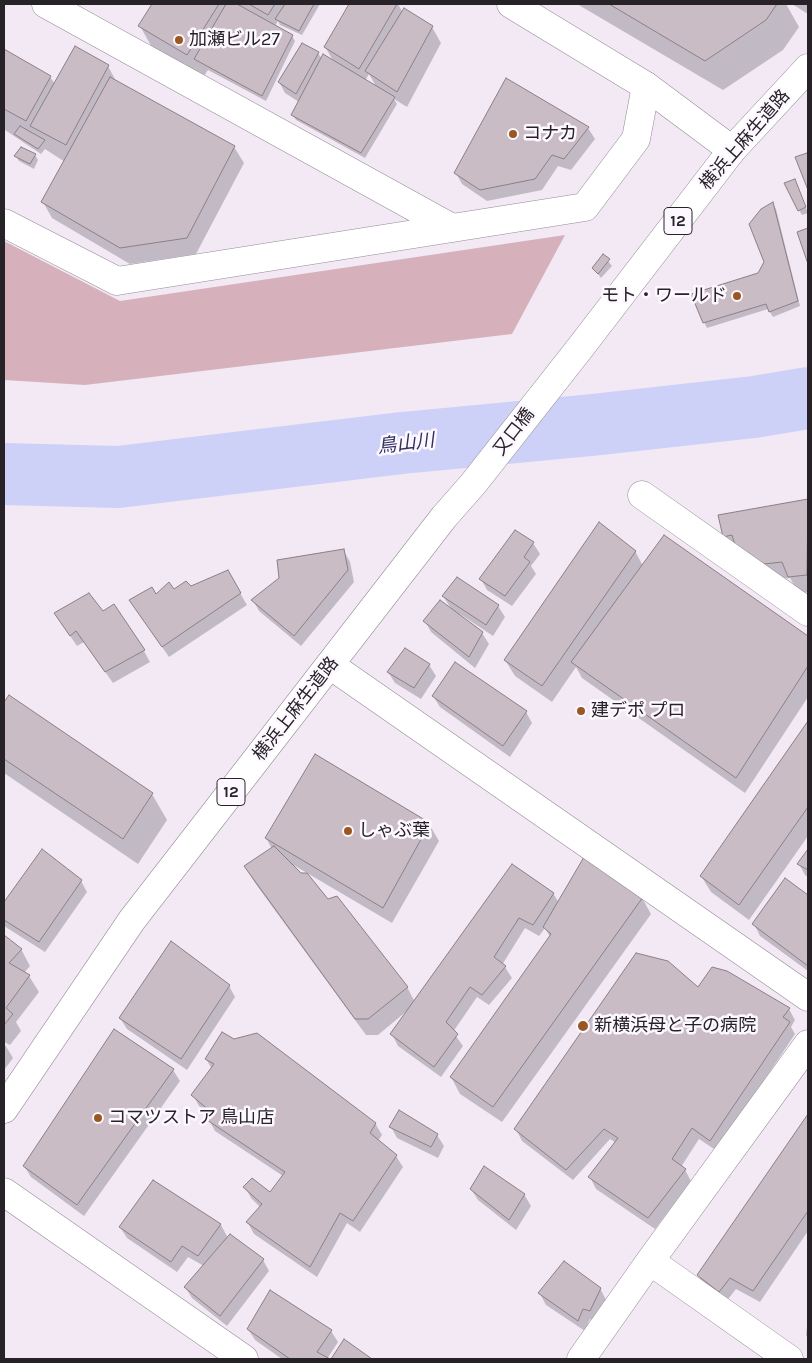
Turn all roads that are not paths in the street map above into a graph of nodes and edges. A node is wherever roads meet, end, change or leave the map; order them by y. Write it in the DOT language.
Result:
graph roads {
  1 [pos="46,4"];
  2 [pos="511,4"];
  3 [pos="808,68"];
  4 [pos="646,86"];
  5 [pos="732,150"];
  6 [pos="4,223"];
  7 [pos="452,228"];
  8 [pos="555,381"];
  9 [pos="473,484"];
  10 [pos="642,495"];
  11 [pos="808,612"];
  12 [pos="330,665"];
  13 [pos="808,997"];
  14 [pos="808,1044"];
  15 [pos="4,1109"];
  16 [pos="4,1192"];
  17 [pos="650,1261"];
  18 [pos="244,1359"];
  19 [pos="581,1359"];
  20 [pos="789,1359"];
  1 -- 7 [label="street"];
  2 -- 4 [label="street"];
  3 -- 5 [label="street, 横浜上麻生道路 / 12"];
  4 -- 5 [label="street"];
  4 -- 7 [label="street"];
  5 -- 8 [label="street, 横浜上麻生道路 / 12"];
  6 -- 7 [label="street"];
  8 -- 9 [label="street, 又口橋 / 12"];
  9 -- 12 [label="street, 横浜上麻生道路 / 12"];
  10 -- 11 [label="street"];
  12 -- 13 [label="street"];
  12 -- 15 [label="street, 横浜上麻生道路 / 12"];
  14 -- 17 [label="street"];
  16 -- 18 [label="street"];
  17 -- 19 [label="street"];
  17 -- 20 [label="street"];
}
